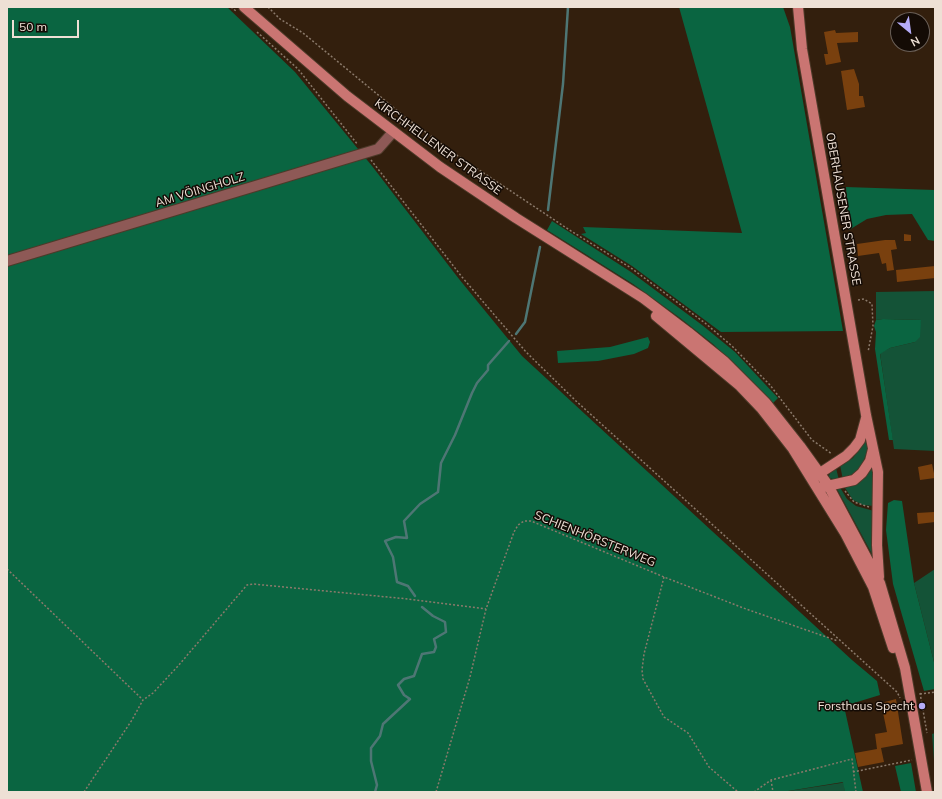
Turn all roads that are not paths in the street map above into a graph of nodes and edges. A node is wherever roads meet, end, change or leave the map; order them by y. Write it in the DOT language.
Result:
graph roads {
  1 [pos="253,7"];
  2 [pos="798,7"];
  3 [pos="240,10"];
  4 [pos="285,42"];
  5 [pos="393,132"];
  6 [pos="7,261"];
  7 [pos="866,415"];
  8 [pos="874,446"];
  9 [pos="816,476"];
  10 [pos="823,487"];
  11 [pos="880,583"];
  12 [pos="905,701"];
  13 [pos="927,792"];
  1 -- 4 [label="main road, KIRCHHELLENER STRASSE"];
  2 -- 7 [label="main road, OBERHAUSENER STRASSE"];
  3 -- 4 [label="main road, KIRCHHELLENER STRASSE"];
  4 -- 5 [label="main road, KIRCHHELLENER STRASSE"];
  5 -- 6 [label="street, AM VÖINGHOLZ"];
  5 -- 9 [label="main road, KIRCHHELLENER STRASSE"];
  7 -- 8 [label="main road, OBERHAUSENER STRASSE"];
  7 -- 9 [label="main road, OBERHAUSENER STRASSE"];
  8 -- 10 [label="main road"];
  8 -- 11 [label="main road, OBERHAUSENER STRASSE"];
  9 -- 10 [label="main road, KIRCHHELLENER STRASSE"];
  10 -- 11 [label="main road, OBERHAUSENER STRASSE"];
  10 -- 12 [label="main road, OBERHAUSENER STRASSE"];
  11 -- 12 [label="main road, OBERHAUSENER STRASSE"];
  12 -- 13 [label="main road, OBERHAUSENER STRASSE"];
}
